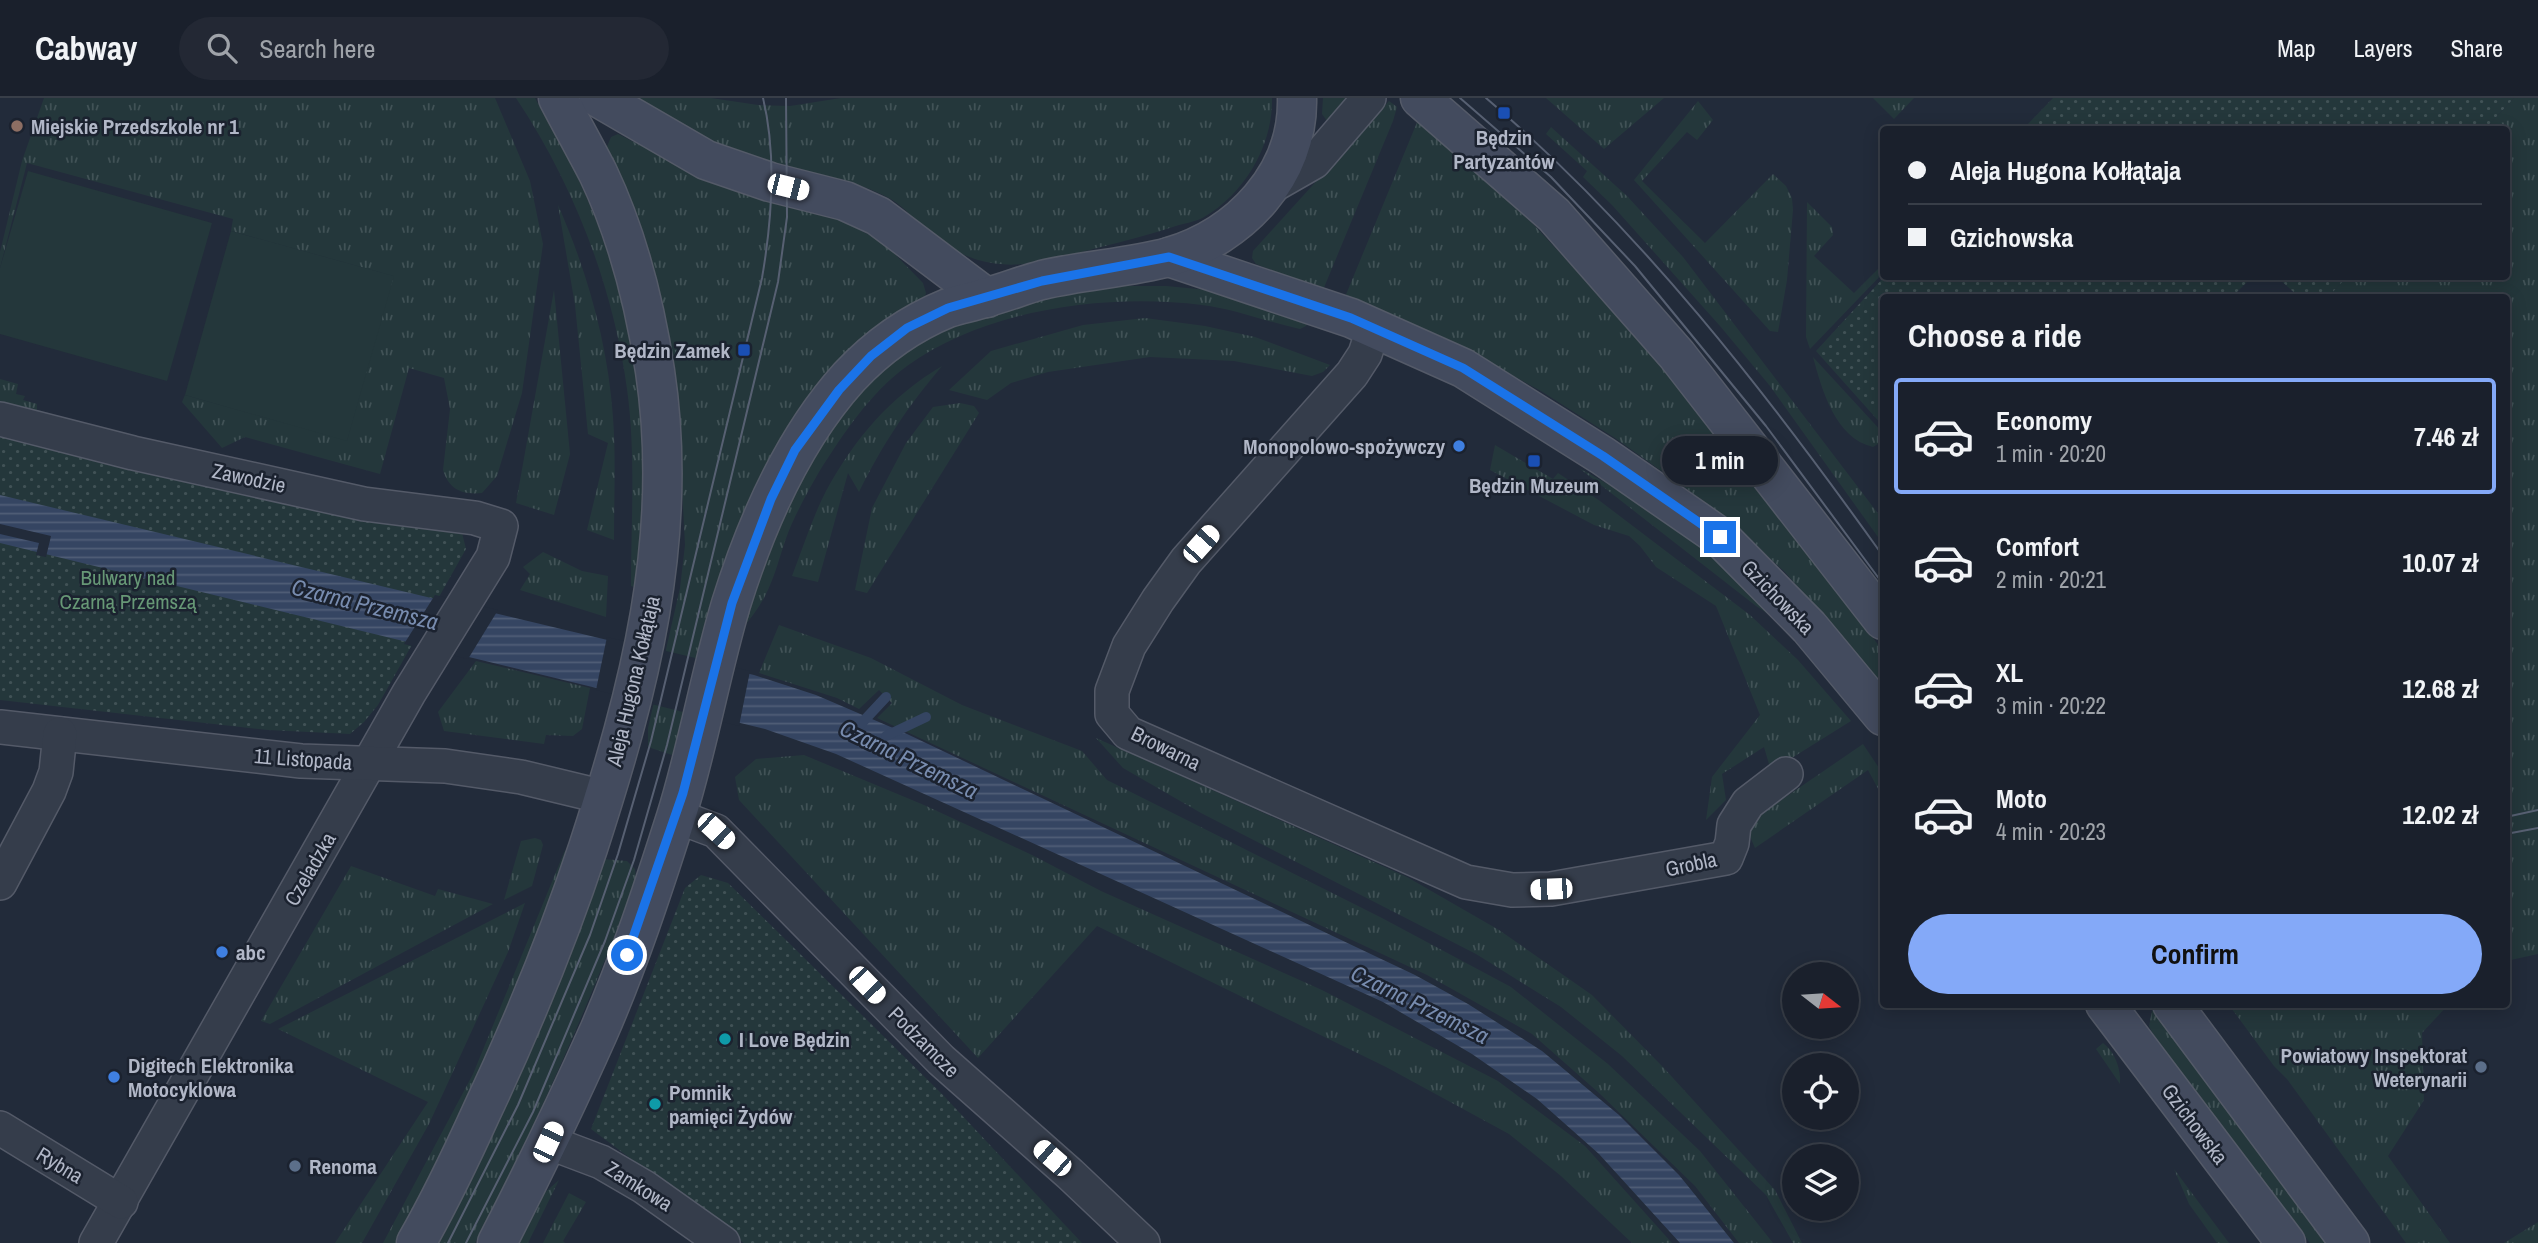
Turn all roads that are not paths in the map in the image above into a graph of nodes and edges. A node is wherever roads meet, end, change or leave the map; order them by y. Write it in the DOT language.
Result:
graph roads {
  1 [pos="558,98"];
  2 [pos="599,98"];
  3 [pos="1297,98"];
  4 [pos="1369,98"];
  5 [pos="1420,98"];
  6 [pos="1272,186"];
  7 [pos="1169,257"];
  8 [pos="987,298"];
  9 [pos="1374,327"];
  10 [pos="0,419"];
  11 [pos="497,541"];
  12 [pos="1880,616"];
  13 [pos="1880,712"];
  14 [pos="0,727"];
  15 [pos="60,734"];
  16 [pos="370,763"];
  17 [pos="1786,774"];
  18 [pos="604,797"];
  19 [pos="676,816"];
  20 [pos="0,883"];
  21 [pos="1551,889"];
  22 [pos="2108,1008"];
  23 [pos="2175,1008"];
  24 [pos="0,1128"];
  25 [pos="548,1142"];
  26 [pos="118,1206"];
  27 [pos="100,1242"];
  28 [pos="415,1243"];
  29 [pos="497,1243"];
  30 [pos="723,1243"];
  31 [pos="1143,1243"];
  32 [pos="2286,1243"];
  33 [pos="2350,1243"];
  1 -- 18 [label="main road, Aleja Hugona Kołłątaja"];
  2 -- 8 [label="main road"];
  3 -- 6 [label="main road"];
  4 -- 6 [label="street"];
  5 -- 12 [label="main road"];
  6 -- 7 [label="main road"];
  7 -- 8 [label="main road"];
  7 -- 9 [label="main road, Gzichowska"];
  8 -- 19 [label="main road"];
  9 -- 13 [label="main road, Gzichowska"];
  9 -- 21 [label="street, Browarna"];
  10 -- 11 [label="street, Zawodzie"];
  11 -- 16 [label="street, Czeladzka"];
  14 -- 15 [label="street, 11 Listopada"];
  15 -- 16 [label="street, 11 Listopada"];
  15 -- 20 [label="street"];
  16 -- 18 [label="street, 11 Listopada"];
  16 -- 26 [label="street, Czeladzka"];
  17 -- 21 [label="street, Grobla"];
  18 -- 28 [label="main road, Aleja Hugona Kołłątaja"];
  19 -- 25 [label="main road"];
  19 -- 31 [label="street, Podzamcze"];
  22 -- 32 [label="main road, Gzichowska"];
  23 -- 33 [label="main road"];
  24 -- 26 [label="street, Rybna"];
  25 -- 29 [label="main road"];
  25 -- 30 [label="street, Zamkowa"];
  26 -- 27 [label="street, Czeladzka"];
}
